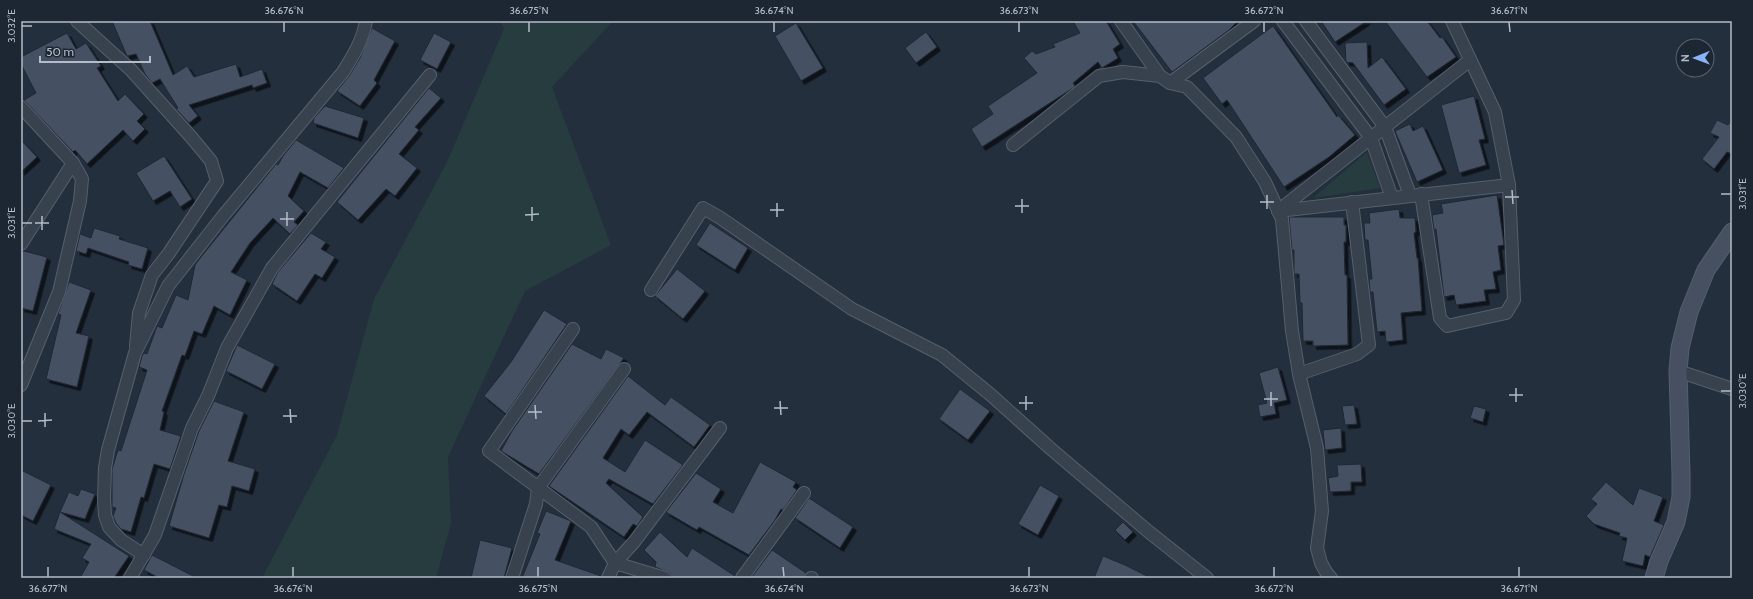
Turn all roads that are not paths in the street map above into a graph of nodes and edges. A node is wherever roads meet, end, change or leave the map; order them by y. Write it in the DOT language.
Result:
graph roads {
  1 [pos="77,21"];
  2 [pos="366,21"];
  3 [pos="1121,21"];
  4 [pos="1254,21"];
  5 [pos="1283,21"];
  6 [pos="1306,21"];
  7 [pos="1452,21"];
  8 [pos="1470,60"];
  9 [pos="430,75"];
  10 [pos="1160,76"];
  11 [pos="1170,83"];
  12 [pos="23,113"];
  13 [pos="1385,127"];
  14 [pos="1371,138"];
  15 [pos="1013,145"];
  16 [pos="73,164"];
  17 [pos="1510,185"];
  18 [pos="1415,195"];
  19 [pos="1392,198"];
  20 [pos="1352,202"];
  21 [pos="1278,211"];
  22 [pos="1732,232"];
  23 [pos="21,244"];
  24 [pos="651,290"];
  25 [pos="573,329"];
  26 [pos="135,353"];
  27 [pos="624,369"];
  28 [pos="1678,371"];
  29 [pos="1299,374"];
  30 [pos="21,384"];
  31 [pos="1732,389"];
  32 [pos="720,428"];
  33 [pos="538,488"];
  34 [pos="804,493"];
  35 [pos="144,555"];
  36 [pos="615,563"];
  37 [pos="130,578"];
  38 [pos="512,578"];
  39 [pos="608,578"];
  40 [pos="666,578"];
  41 [pos="742,578"];
  42 [pos="1207,578"];
  43 [pos="1331,578"];
  44 [pos="1654,578"];
  1 -- 26 [label="street"];
  2 -- 26 [label="street"];
  3 -- 10 [label="street"];
  4 -- 11 [label="street"];
  5 -- 14 [label="street"];
  6 -- 13 [label="street"];
  7 -- 8 [label="street"];
  8 -- 13 [label="street"];
  8 -- 17 [label="street"];
  9 -- 35 [label="street"];
  10 -- 11 [label="street"];
  10 -- 15 [label="street"];
  11 -- 21 [label="street"];
  12 -- 16 [label="street"];
  13 -- 14 [label="street"];
  13 -- 18 [label="street"];
  14 -- 19 [label="street"];
  14 -- 21 [label="street"];
  16 -- 23 [label="street"];
  16 -- 30 [label="street"];
  17 -- 18 [label="street"];
  17 -- 18 [label="street"];
  18 -- 19 [label="street"];
  19 -- 20 [label="street"];
  20 -- 21 [label="street"];
  20 -- 29 [label="street"];
  21 -- 29 [label="street"];
  22 -- 28 [label="street"];
  24 -- 42 [label="street"];
  25 -- 33 [label="street"];
  26 -- 35 [label="street"];
  27 -- 33 [label="street"];
  28 -- 31 [label="street"];
  28 -- 44 [label="street"];
  29 -- 43 [label="street"];
  32 -- 36 [label="street"];
  33 -- 36 [label="street"];
  33 -- 38 [label="street"];
  34 -- 41 [label="street"];
  35 -- 37 [label="street"];
  36 -- 39 [label="street"];
  36 -- 40 [label="street"];
}
